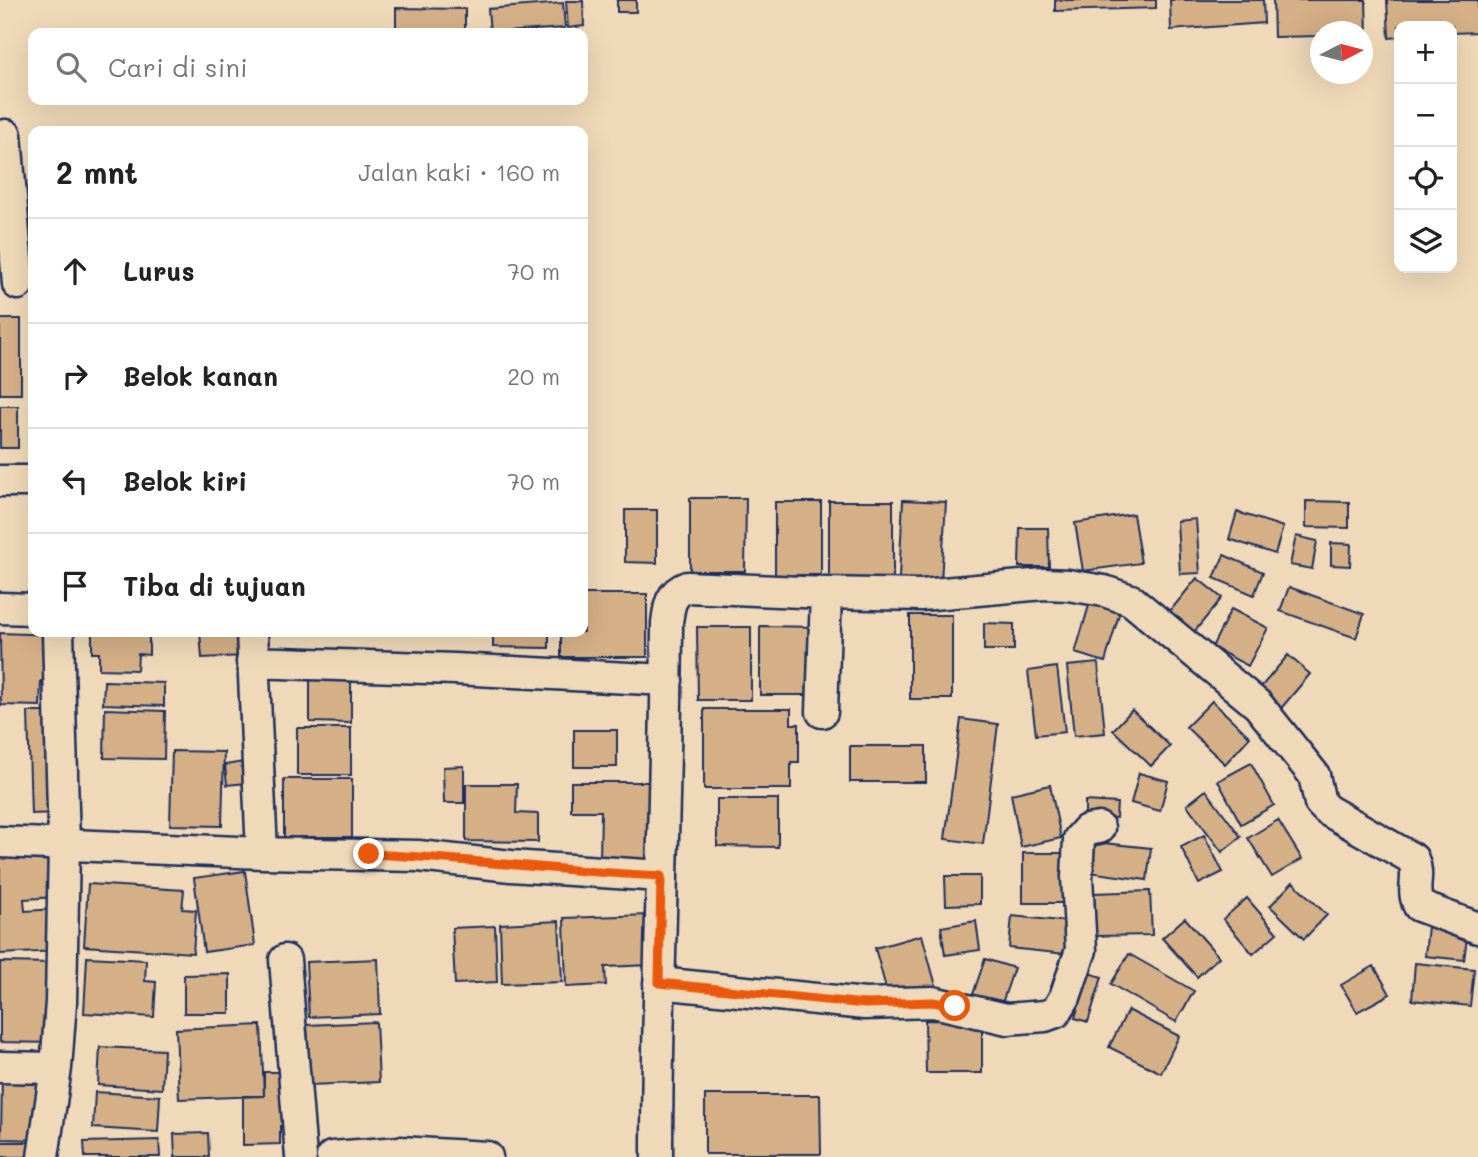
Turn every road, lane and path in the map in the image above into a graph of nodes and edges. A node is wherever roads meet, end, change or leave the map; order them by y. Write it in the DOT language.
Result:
graph roads {
  1 [pos="6,135"];
  2 [pos="17,284"];
  3 [pos="0,481"];
  4 [pos="28,481"];
  5 [pos="826,593"];
  6 [pos="0,608"];
  7 [pos="28,609"];
  8 [pos="58,637"];
  9 [pos="252,637"];
  10 [pos="252,662"];
  11 [pos="667,680"];
  12 [pos="822,712"];
  13 [pos="1099,828"];
  14 [pos="0,842"];
  15 [pos="64,845"];
  16 [pos="261,853"];
  17 [pos="661,876"];
  18 [pos="1478,928"];
  19 [pos="285,960"];
  20 [pos="659,983"];
  21 [pos="0,1067"];
  22 [pos="56,1068"];
  23 [pos="43,1157"];
  24 [pos="301,1157"];
  25 [pos="332,1157"];
  26 [pos="487,1157"];
  27 [pos="657,1157"];
  1 -- 2 [label="street"];
  3 -- 4 [label="street"];
  5 -- 11 [label="street"];
  5 -- 12 [label="street"];
  5 -- 18 [label="street"];
  6 -- 7 [label="street"];
  8 -- 15 [label="street"];
  9 -- 10 [label="street"];
  10 -- 11 [label="street"];
  10 -- 16 [label="street"];
  11 -- 17 [label="street"];
  13 -- 20 [label="street"];
  14 -- 15 [label="street"];
  15 -- 16 [label="street"];
  15 -- 22 [label="street"];
  16 -- 17 [label="street"];
  17 -- 20 [label="street"];
  19 -- 24 [label="street"];
  20 -- 27 [label="street"];
  21 -- 22 [label="street"];
  22 -- 23 [label="street"];
  25 -- 26 [label="street"];
}
